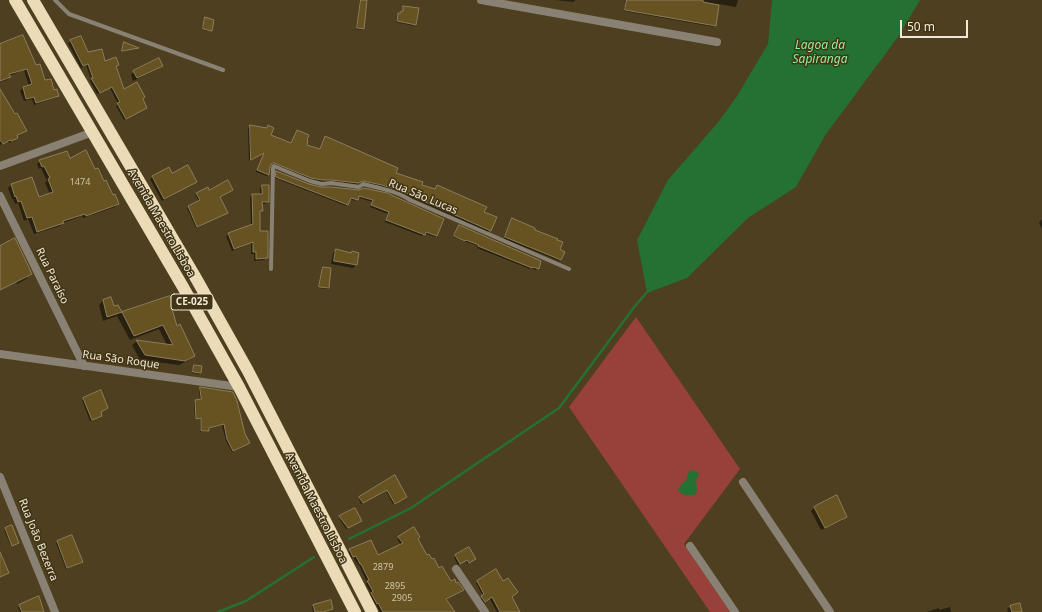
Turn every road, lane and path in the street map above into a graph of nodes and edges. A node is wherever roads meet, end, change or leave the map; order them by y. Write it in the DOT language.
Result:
graph roads {
  1 [pos="15,0"];
  2 [pos="33,0"];
  3 [pos="55,0"];
  4 [pos="481,0"];
  5 [pos="717,42"];
  6 [pos="223,70"];
  7 [pos="93,132"];
  8 [pos="0,166"];
  9 [pos="0,196"];
  10 [pos="272,269"];
  11 [pos="569,269"];
  12 [pos="0,354"];
  13 [pos="84,366"];
  14 [pos="239,387"];
  15 [pos="0,477"];
  16 [pos="743,482"];
  17 [pos="2,486"];
  18 [pos="690,546"];
  19 [pos="456,569"];
  20 [pos="55,612"];
  21 [pos="355,612"];
  22 [pos="372,612"];
  23 [pos="485,612"];
  24 [pos="734,612"];
  25 [pos="830,612"];
  1 -- 7 [label="highway, Avenida Maestro Lisboa / CE-025"];
  2 -- 22 [label="highway, Avenida Maestro Lisboa / CE-025"];
  3 -- 6 [label="lane"];
  4 -- 5 [label="street"];
  7 -- 8 [label="street"];
  7 -- 14 [label="highway, Avenida Maestro Lisboa / CE-025"];
  9 -- 13 [label="street, Rua Paraíso"];
  10 -- 11 [label="lane, Rua São Lucas"];
  12 -- 13 [label="street, Rua São Roque"];
  13 -- 14 [label="street, Rua São Roque"];
  14 -- 21 [label="highway, Avenida Maestro Lisboa / CE-025"];
  15 -- 17 [label="street, Rua João Bezerra"];
  16 -- 25 [label="street"];
  17 -- 20 [label="street, Rua João Bezerra"];
  18 -- 24 [label="street"];
  19 -- 23 [label="street"];
}
